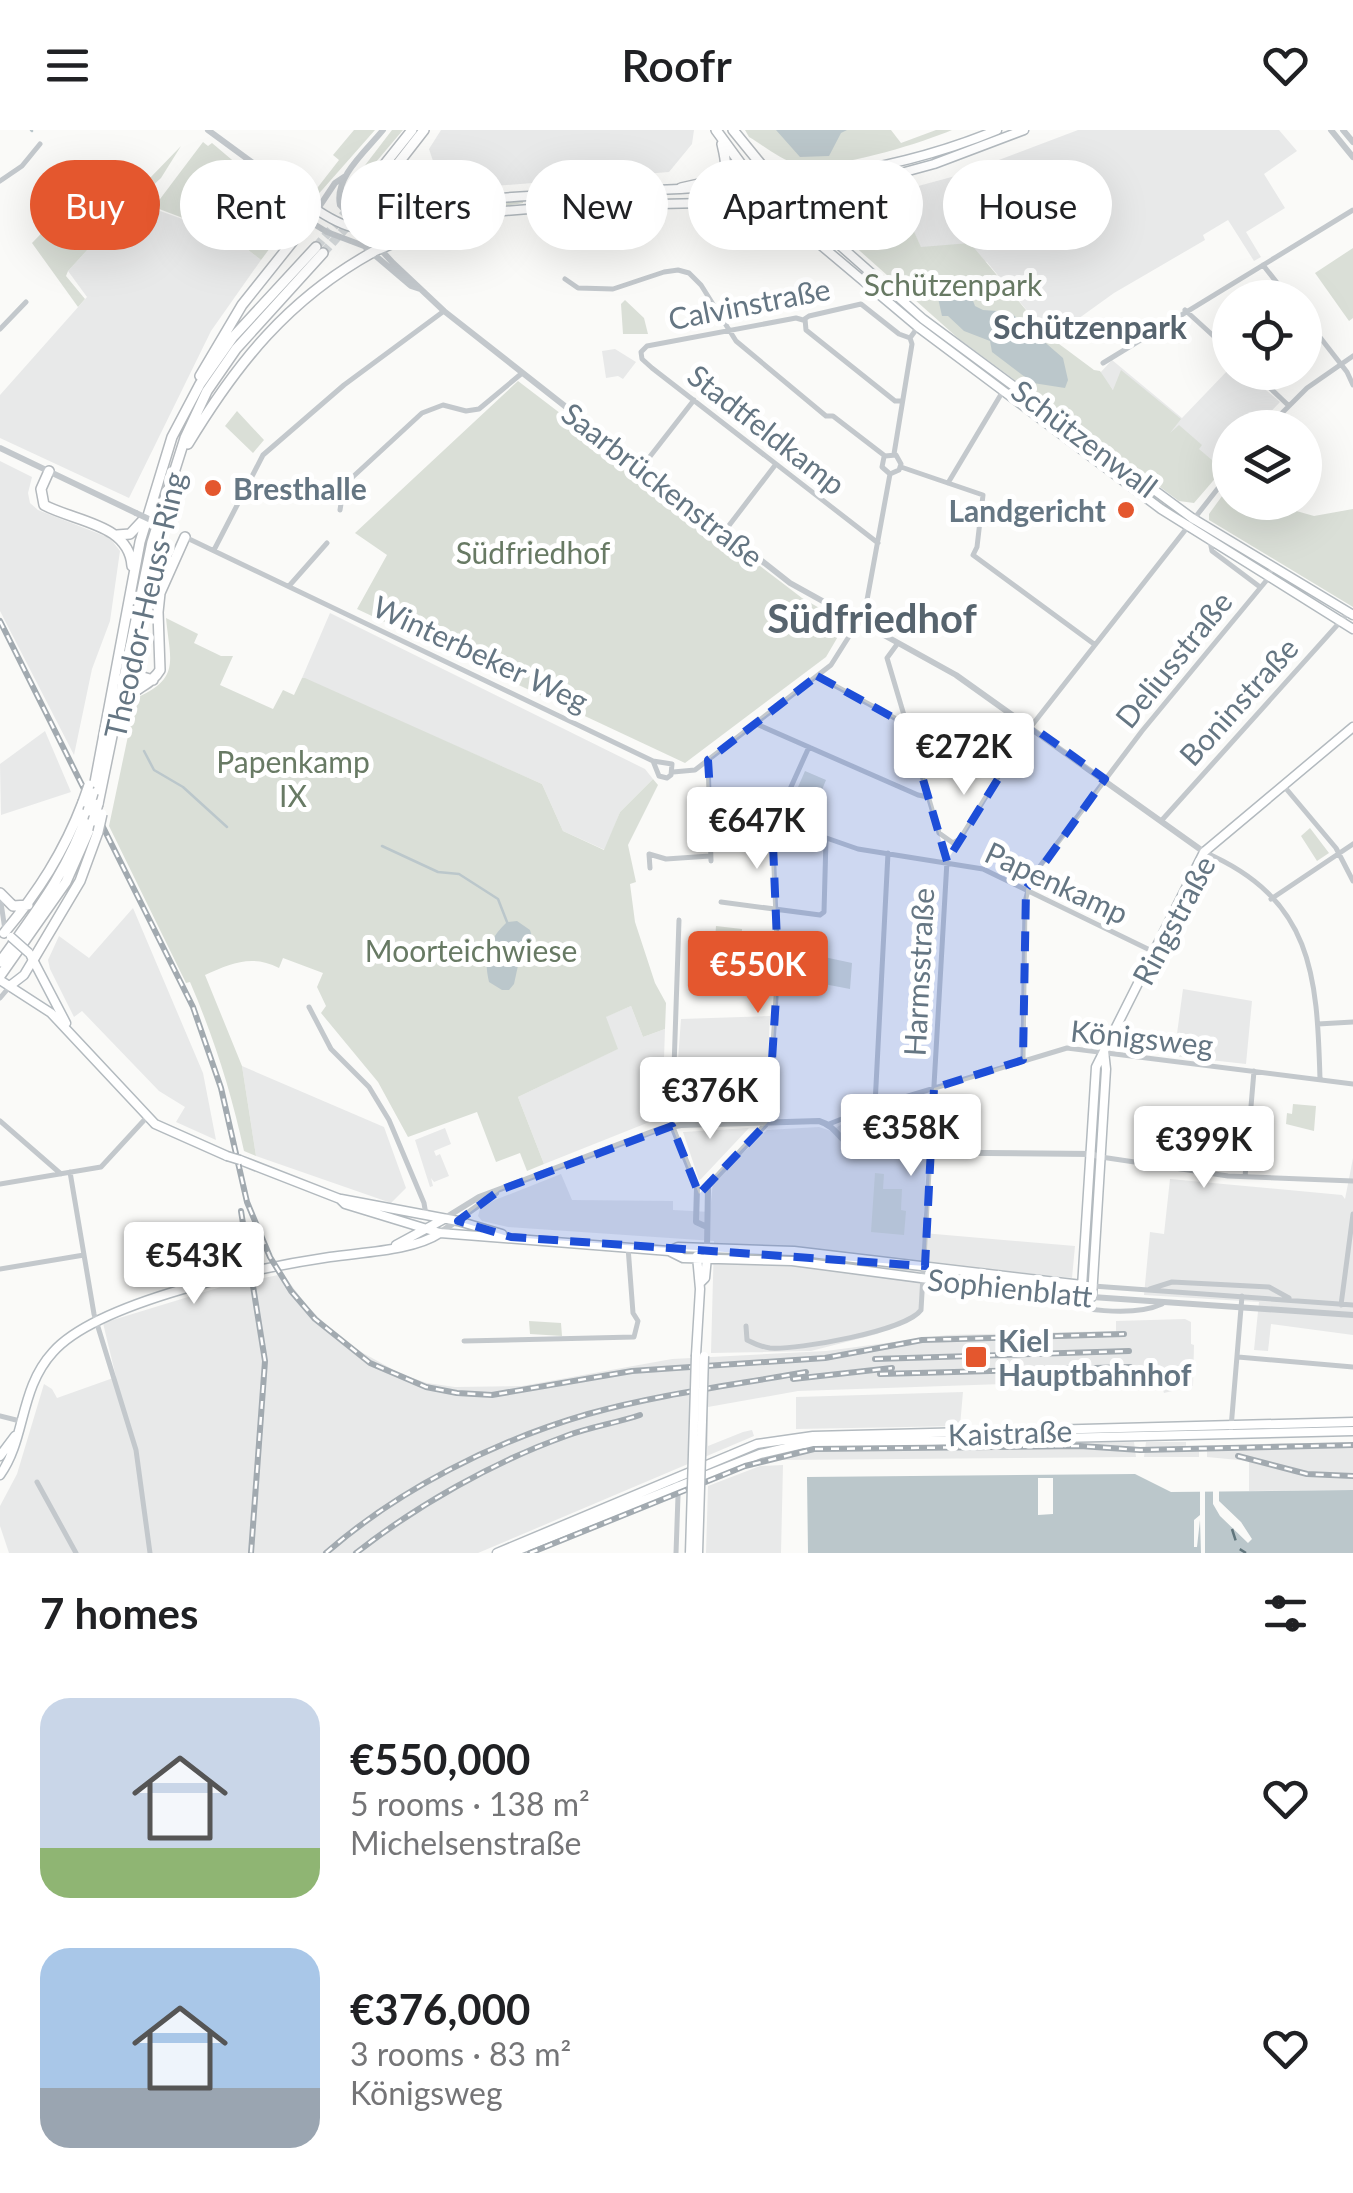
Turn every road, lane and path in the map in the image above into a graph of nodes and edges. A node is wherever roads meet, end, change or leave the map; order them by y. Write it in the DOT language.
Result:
graph roads {
  1 [pos="208,130"];
  2 [pos="383,130"];
  3 [pos="412,130"];
  4 [pos="424,130"];
  5 [pos="734,130"];
  6 [pos="997,130"];
  7 [pos="1024,130"];
  8 [pos="1331,130"];
  9 [pos="1343,130"];
  10 [pos="718,133"];
  11 [pos="1353,142"];
  12 [pos="40,144"];
  13 [pos="1353,157"];
  14 [pos="246,160"];
  15 [pos="358,160"];
  16 [pos="726,160"];
  17 [pos="738,160"];
  18 [pos="756,160"];
  19 [pos="906,160"];
  20 [pos="923,167"];
  21 [pos="341,179"];
  22 [pos="0,181"];
  23 [pos="688,186"];
  24 [pos="681,188"];
  25 [pos="688,188"];
  26 [pos="506,199"];
  27 [pos="321,204"];
  28 [pos="688,204"];
  29 [pos="1353,210"];
  30 [pos="506,211"];
  31 [pos="287,250"];
  32 [pos="373,250"];
  33 [pos="380,250"];
  34 [pos="831,250"];
  35 [pos="844,250"];
  36 [pos="1262,264"];
  37 [pos="565,279"];
  38 [pos="1275,280"];
  39 [pos="26,302"];
  40 [pos="1185,310"];
  41 [pos="444,311"];
  42 [pos="805,320"];
  43 [pos="921,323"];
  44 [pos="0,329"];
  45 [pos="731,332"];
  46 [pos="1212,335"];
  47 [pos="910,338"];
  48 [pos="1322,340"];
  49 [pos="647,346"];
  50 [pos="1353,356"];
  51 [pos="1103,363"];
  52 [pos="1341,364"];
  53 [pos="521,374"];
  54 [pos="1353,385"];
  55 [pos="1004,390"];
  56 [pos="1272,390"];
  57 [pos="694,400"];
  58 [pos="903,400"];
  59 [pos="189,402"];
  60 [pos="1288,405"];
  61 [pos="1283,410"];
  62 [pos="0,448"];
  63 [pos="894,454"];
  64 [pos="885,456"];
  65 [pos="776,464"];
  66 [pos="174,468"];
  67 [pos="641,468"];
  68 [pos="900,468"];
  69 [pos="48,471"];
  70 [pos="890,474"];
  71 [pos="948,483"];
  72 [pos="1212,494"];
  73 [pos="340,510"];
  74 [pos="148,512"];
  75 [pos="1189,522"];
  76 [pos="724,532"];
  77 [pos="118,535"];
  78 [pos="190,539"];
  79 [pos="1210,541"];
  80 [pos="878,543"];
  81 [pos="327,544"];
  82 [pos="214,550"];
  83 [pos="1271,571"];
  84 [pos="133,579"];
  85 [pos="289,586"];
  86 [pos="1260,588"];
  87 [pos="1351,614"];
  88 [pos="1342,621"];
  89 [pos="858,622"];
  90 [pos="1353,629"];
  91 [pos="133,635"];
  92 [pos="898,643"];
  93 [pos="1094,644"];
  94 [pos="817,676"];
  95 [pos="152,680"];
  96 [pos="119,711"];
  97 [pos="754,723"];
  98 [pos="907,725"];
  99 [pos="1030,726"];
  100 [pos="1353,727"];
  101 [pos="808,747"];
  102 [pos="653,760"];
  103 [pos="708,760"];
  104 [pos="673,772"];
  105 [pos="998,774"];
  106 [pos="1105,778"];
  107 [pos="1283,785"];
  108 [pos="710,792"];
  109 [pos="928,797"];
  110 [pos="786,798"];
  111 [pos="100,809"];
  112 [pos="88,812"];
  113 [pos="772,820"];
  114 [pos="1162,820"];
  115 [pos="826,839"];
  116 [pos="1353,844"];
  117 [pos="1204,852"];
  118 [pos="888,854"];
  119 [pos="1338,854"];
  120 [pos="947,861"];
  121 [pos="650,868"];
  122 [pos="1353,882"];
  123 [pos="1026,890"];
  124 [pos="0,892"];
  125 [pos="1272,900"];
  126 [pos="720,902"];
  127 [pos="28,905"];
  128 [pos="776,910"];
  129 [pos="679,920"];
  130 [pos="4,934"];
  131 [pos="1154,952"];
  132 [pos="31,956"];
  133 [pos="0,962"];
  134 [pos="4,981"];
  135 [pos="0,998"];
  136 [pos="309,1007"];
  137 [pos="1353,1022"];
  138 [pos="1318,1024"];
  139 [pos="74,1035"];
  140 [pos="1104,1052"];
  141 [pos="1023,1060"];
  142 [pos="1254,1071"];
  143 [pos="1320,1079"];
  144 [pos="1353,1084"];
  145 [pos="934,1088"];
  146 [pos="134,1102"];
  147 [pos="876,1106"];
  148 [pos="147,1117"];
  149 [pos="0,1121"];
  150 [pos="768,1122"];
  151 [pos="830,1124"];
  152 [pos="672,1126"];
  153 [pos="161,1127"];
  154 [pos="1091,1154"];
  155 [pos="931,1155"];
  156 [pos="1101,1158"];
  157 [pos="70,1172"];
  158 [pos="61,1174"];
  159 [pos="1245,1177"];
  160 [pos="1353,1181"];
  161 [pos="0,1184"];
  162 [pos="500,1190"];
  163 [pos="340,1199"];
  164 [pos="1353,1214"];
  165 [pos="426,1217"];
  166 [pos="444,1219"];
  167 [pos="458,1221"];
  168 [pos="707,1227"];
  169 [pos="423,1230"];
  170 [pos="440,1233"];
  171 [pos="511,1237"];
  172 [pos="392,1247"];
  173 [pos="628,1247"];
  174 [pos="702,1248"];
  175 [pos="668,1251"];
  176 [pos="84,1255"];
  177 [pos="702,1258"];
  178 [pos="925,1266"];
  179 [pos="0,1269"];
  180 [pos="925,1277"];
  181 [pos="1082,1286"];
  182 [pos="1093,1286"];
  183 [pos="1146,1290"];
  184 [pos="1042,1294"];
  185 [pos="1081,1297"];
  186 [pos="1092,1297"];
  187 [pos="1170,1300"];
  188 [pos="1242,1300"];
  189 [pos="1292,1300"];
  190 [pos="1341,1304"];
  191 [pos="1353,1306"];
  192 [pos="1353,1314"];
  193 [pos="96,1320"];
  194 [pos="746,1326"];
  195 [pos="464,1341"];
  196 [pos="700,1355"];
  197 [pos="1238,1357"];
  198 [pos="1353,1367"];
  199 [pos="0,1416"];
  200 [pos="20,1421"];
  201 [pos="1353,1422"];
  202 [pos="1231,1425"];
  203 [pos="1353,1432"];
  204 [pos="15,1436"];
  205 [pos="1230,1436"];
  206 [pos="0,1456"];
  207 [pos="0,1476"];
  208 [pos="37,1482"];
  209 [pos="676,1482"];
  210 [pos="76,1553"];
  211 [pos="150,1553"];
  212 [pos="497,1553"];
  213 [pos="511,1553"];
  214 [pos="676,1553"];
  215 [pos="690,1553"];
  216 [pos="698,1553"];
  1 -- 14 [label="street, Saarbrückenstraße"];
  2 -- 15 [label="street"];
  3 -- 4 [label="highway"];
  5 -- 18 [label="highway"];
  6 -- 19 [label="main road"];
  7 -- 20 [label="main road"];
  8 -- 13 [label="street"];
  9 -- 11 [label="street"];
  10 -- 16 [label="highway"];
  10 -- 17 [label="highway"];
  12 -- 22 [label="street"];
  21 -- 27 [label="street"];
  23 -- 24 [label="highway"];
  24 -- 25 [label="main road"];
  24 -- 26 [label="main road"];
  28 -- 30 [label="main road"];
  29 -- 36 [label="street"];
  31 -- 59 [label="highway"];
  32 -- 66 [label="highway"];
  33 -- 41 [label="street, Saarbrückenstraße"];
  34 -- 43 [label="main road, Schützenwall"];
  35 -- 43 [label="main road, Schützenwall"];
  36 -- 38 [label="street"];
  36 -- 40 [label="street"];
  37 -- 45 [label="street"];
  39 -- 44 [label="street"];
  40 -- 46 [label="street"];
  40 -- 51 [label="street"];
  41 -- 53 [label="street, Saarbrückenstraße"];
  41 -- 82 [label="street"];
  42 -- 45 [label="street, Calvinstraße"];
  42 -- 47 [label="street, Calvinstraße"];
  42 -- 58 [label="street"];
  43 -- 47 [label="street"];
  43 -- 55 [label="main road, Schützenwall"];
  43 -- 75 [label="main road, Schützenwall"];
  45 -- 49 [label="street, Calvinstraße"];
  45 -- 64 [label="street"];
  47 -- 58 [label="street"];
  48 -- 52 [label="street"];
  49 -- 57 [label="street, Stadtfeldkamp"];
  50 -- 52 [label="street"];
  52 -- 54 [label="street"];
  52 -- 60 [label="street"];
  53 -- 67 [label="street, Saarbrückenstraße"];
  53 -- 73 [label="street"];
  55 -- 71 [label="street"];
  55 -- 75 [label="main road, Schützenwall"];
  56 -- 60 [label="street"];
  57 -- 65 [label="street, Stadtfeldkamp"];
  57 -- 67 [label="street"];
  58 -- 63 [label="street"];
  59 -- 66 [label="highway, Theodor-Heuss-Ring"];
  59 -- 74 [label="highway, Theodor-Heuss-Ring"];
  60 -- 61 [label="street"];
  62 -- 69 [label="street, Winterbeker Weg"];
  63 -- 64 [label="street"];
  63 -- 68 [label="street"];
  64 -- 70 [label="street"];
  65 -- 76 [label="street"];
  65 -- 80 [label="street, Stadtfeldkamp"];
  66 -- 91 [label="highway, Theodor-Heuss-Ring"];
  67 -- 76 [label="street, Saarbrückenstraße"];
  68 -- 70 [label="street"];
  68 -- 71 [label="street"];
  69 -- 77 [label="highway"];
  69 -- 78 [label="street, Winterbeker Weg, bridge"];
  70 -- 80 [label="street"];
  71 -- 93 [label="street"];
  72 -- 75 [label="street"];
  74 -- 77 [label="highway"];
  74 -- 84 [label="highway, Theodor-Heuss-Ring"];
  75 -- 79 [label="main road, Schützenwall"];
  75 -- 83 [label="main road, Schützenwall"];
  75 -- 93 [label="street"];
  76 -- 89 [label="street, Saarbrückenstraße"];
  77 -- 84 [label="highway"];
  78 -- 82 [label="street, Winterbeker Weg"];
  78 -- 95 [label="highway"];
  79 -- 83 [label="main road, Schützenwall"];
  79 -- 86 [label="street, Schützenwall"];
  80 -- 89 [label="street"];
  81 -- 85 [label="street"];
  82 -- 85 [label="street, Winterbeker Weg"];
  83 -- 86 [label="street, Deliusstraße"];
  83 -- 87 [label="main road, Schützenwall"];
  83 -- 88 [label="main road, Schützenwall"];
  84 -- 112 [label="highway, Theodor-Heuss-Ring, bridge"];
  85 -- 102 [label="street, Winterbeker Weg"];
  86 -- 106 [label="street, Deliusstraße"];
  87 -- 88 [label="street, Boninstraße"];
  88 -- 90 [label="main road, Schützenwall"];
  88 -- 114 [label="street, Boninstraße"];
  89 -- 92 [label="street, Saarbrückenstraße"];
  89 -- 94 [label="street"];
  91 -- 95 [label="highway"];
  91 -- 96 [label="highway, Theodor-Heuss-Ring"];
  92 -- 98 [label="street"];
  92 -- 99 [label="street, Saarbrückenstraße"];
  93 -- 99 [label="street"];
  94 -- 97 [label="street"];
  94 -- 98 [label="street"];
  95 -- 96 [label="highway"];
  96 -- 111 [label="highway, Theodor-Heuss-Ring"];
  97 -- 101 [label="street"];
  97 -- 103 [label="street"];
  98 -- 105 [label="street"];
  98 -- 109 [label="street"];
  99 -- 105 [label="street"];
  99 -- 106 [label="street, Saarbrückenstraße"];
  100 -- 107 [label="main road, Ringstraße"];
  101 -- 109 [label="street"];
  101 -- 110 [label="street"];
  102 -- 104 [label="street, Winterbeker Weg"];
  102 -- 104 [label="street, Winterbeker Weg"];
  103 -- 104 [label="street"];
  103 -- 108 [label="street"];
  105 -- 109 [label="street"];
  106 -- 114 [label="street, Saarbrückenstraße"];
  106 -- 123 [label="street, Deliusstraße"];
  107 -- 117 [label="main road, Ringstraße"];
  107 -- 119 [label="street"];
  108 -- 113 [label="street, Papenkamp"];
  108 -- 121 [label="street"];
  111 -- 112 [label="highway, Theodor-Heuss-Ring, bridge"];
  111 -- 132 [label="highway, bridge"];
  112 -- 127 [label="highway"];
  112 -- 133 [label="highway, Theodor-Heuss-Ring"];
  112 -- 134 [label="highway, Theodor-Heuss-Ring"];
  113 -- 115 [label="street, Papenkamp"];
  113 -- 128 [label="street"];
  114 -- 117 [label="street, Saarbrückenstraße"];
  115 -- 118 [label="street, Papenkamp"];
  115 -- 128 [label="street"];
  116 -- 119 [label="street"];
  117 -- 125 [label="street"];
  117 -- 131 [label="main road, Ringstraße"];
  118 -- 120 [label="street, Papenkamp"];
  118 -- 147 [label="street"];
  119 -- 122 [label="street"];
  119 -- 125 [label="street"];
  120 -- 123 [label="street, Papenkamp"];
  120 -- 145 [label="street, Harmsstraße"];
  123 -- 131 [label="street, Papenkamp"];
  123 -- 141 [label="street"];
  124 -- 127 [label="highway"];
  124 -- 130 [label="street"];
  125 -- 138 [label="street"];
  126 -- 128 [label="street"];
  127 -- 130 [label="highway"];
  128 -- 150 [label="street"];
  129 -- 152 [label="street"];
  130 -- 132 [label="main road, bridge"];
  131 -- 140 [label="main road, Ringstraße"];
  132 -- 134 [label="main road"];
  132 -- 139 [label="main road"];
  134 -- 135 [label="street, Theodor-Heuss-Ring"];
  134 -- 139 [label="main road"];
  136 -- 165 [label="street"];
  137 -- 138 [label="street"];
  138 -- 143 [label="street"];
  139 -- 146 [label="main road"];
  140 -- 141 [label="street, Königsweg"];
  140 -- 142 [label="street, Königsweg"];
  140 -- 154 [label="main road, Ringstraße"];
  140 -- 156 [label="main road, Ringstraße"];
  141 -- 145 [label="street, Königsweg"];
  142 -- 143 [label="street, Königsweg"];
  142 -- 159 [label="street"];
  143 -- 144 [label="street, Königsweg"];
  145 -- 147 [label="street, Königsweg"];
  145 -- 155 [label="street, Harmsstraße"];
  146 -- 148 [label="main road"];
  146 -- 153 [label="main road"];
  147 -- 151 [label="street, Königsweg"];
  148 -- 153 [label="main road"];
  148 -- 157 [label="street"];
  149 -- 158 [label="street"];
  150 -- 151 [label="street, Königsweg"];
  150 -- 152 [label="street, Königsweg"];
  150 -- 168 [label="street"];
  151 -- 155 [label="street"];
  152 -- 162 [label="street, Königsweg"];
  152 -- 168 [label="street"];
  153 -- 163 [label="main road, bridge"];
  154 -- 155 [label="street"];
  154 -- 156 [label="street"];
  154 -- 181 [label="main road, Ringstraße"];
  155 -- 178 [label="street, Harmsstraße"];
  156 -- 159 [label="street"];
  156 -- 182 [label="main road, Ringstraße"];
  157 -- 158 [label="street"];
  157 -- 176 [label="street"];
  158 -- 161 [label="street"];
  159 -- 160 [label="street"];
  162 -- 166 [label="street, Königsweg"];
  162 -- 167 [label="street, Königsweg"];
  163 -- 165 [label="main road, Sophienblatt"];
  163 -- 169 [label="main road"];
  164 -- 190 [label="street"];
  165 -- 166 [label="main road, Sophienblatt"];
  166 -- 167 [label="main road, Sophienblatt"];
  166 -- 169 [label="main road"];
  167 -- 170 [label="street, Königsweg"];
  167 -- 171 [label="main road, Sophienblatt"];
  168 -- 174 [label="street"];
  169 -- 170 [label="main road"];
  169 -- 172 [label="main road"];
  170 -- 171 [label="main road, Sophienblatt"];
  170 -- 172 [label="main road"];
  171 -- 173 [label="main road, Sophienblatt"];
  172 -- 193 [label="main road"];
  173 -- 175 [label="main road, Sophienblatt"];
  173 -- 195 [label="street"];
  174 -- 175 [label="main road, Sophienblatt"];
  174 -- 177 [label="main road"];
  174 -- 178 [label="main road, Sophienblatt"];
  175 -- 177 [label="main road, Sophienblatt"];
  176 -- 179 [label="street"];
  176 -- 193 [label="street"];
  177 -- 180 [label="main road, Sophienblatt"];
  177 -- 196 [label="main road"];
  178 -- 180 [label="street, Harmsstraße"];
  178 -- 181 [label="main road, Sophienblatt"];
  180 -- 184 [label="main road, Sophienblatt"];
  180 -- 194 [label="street"];
  181 -- 182 [label="street, Sophienblatt"];
  181 -- 185 [label="main road, Ringstraße"];
  182 -- 183 [label="street, Sophienblatt"];
  182 -- 186 [label="main road, Ringstraße"];
  183 -- 188 [label="street, Sophienblatt"];
  183 -- 189 [label="street"];
  184 -- 185 [label="main road, Sophienblatt"];
  184 -- 187 [label="street"];
  185 -- 186 [label="main road, Sophienblatt"];
  186 -- 187 [label="street, Sophienblatt"];
  187 -- 188 [label="street, Sophienblatt"];
  188 -- 189 [label="street, Sophienblatt"];
  188 -- 192 [label="street, Sophienblatt"];
  188 -- 197 [label="street"];
  189 -- 190 [label="street, Sophienblatt"];
  190 -- 191 [label="street, Sophienblatt"];
  193 -- 200 [label="main road"];
  193 -- 211 [label="street"];
  196 -- 215 [label="main road, bridge"];
  196 -- 216 [label="main road, bridge"];
  197 -- 198 [label="street"];
  197 -- 202 [label="street"];
  199 -- 200 [label="street"];
  200 -- 204 [label="main road"];
  201 -- 202 [label="main road, Kaistraße"];
  202 -- 205 [label="street"];
  202 -- 209 [label="main road, Kaistraße"];
  203 -- 205 [label="main road, Kaistraße"];
  204 -- 206 [label="main road"];
  204 -- 207 [label="main road"];
  205 -- 209 [label="main road, Kaistraße"];
  208 -- 210 [label="street"];
  209 -- 212 [label="main road"];
  209 -- 213 [label="main road"];
  209 -- 214 [label="street"];
}
